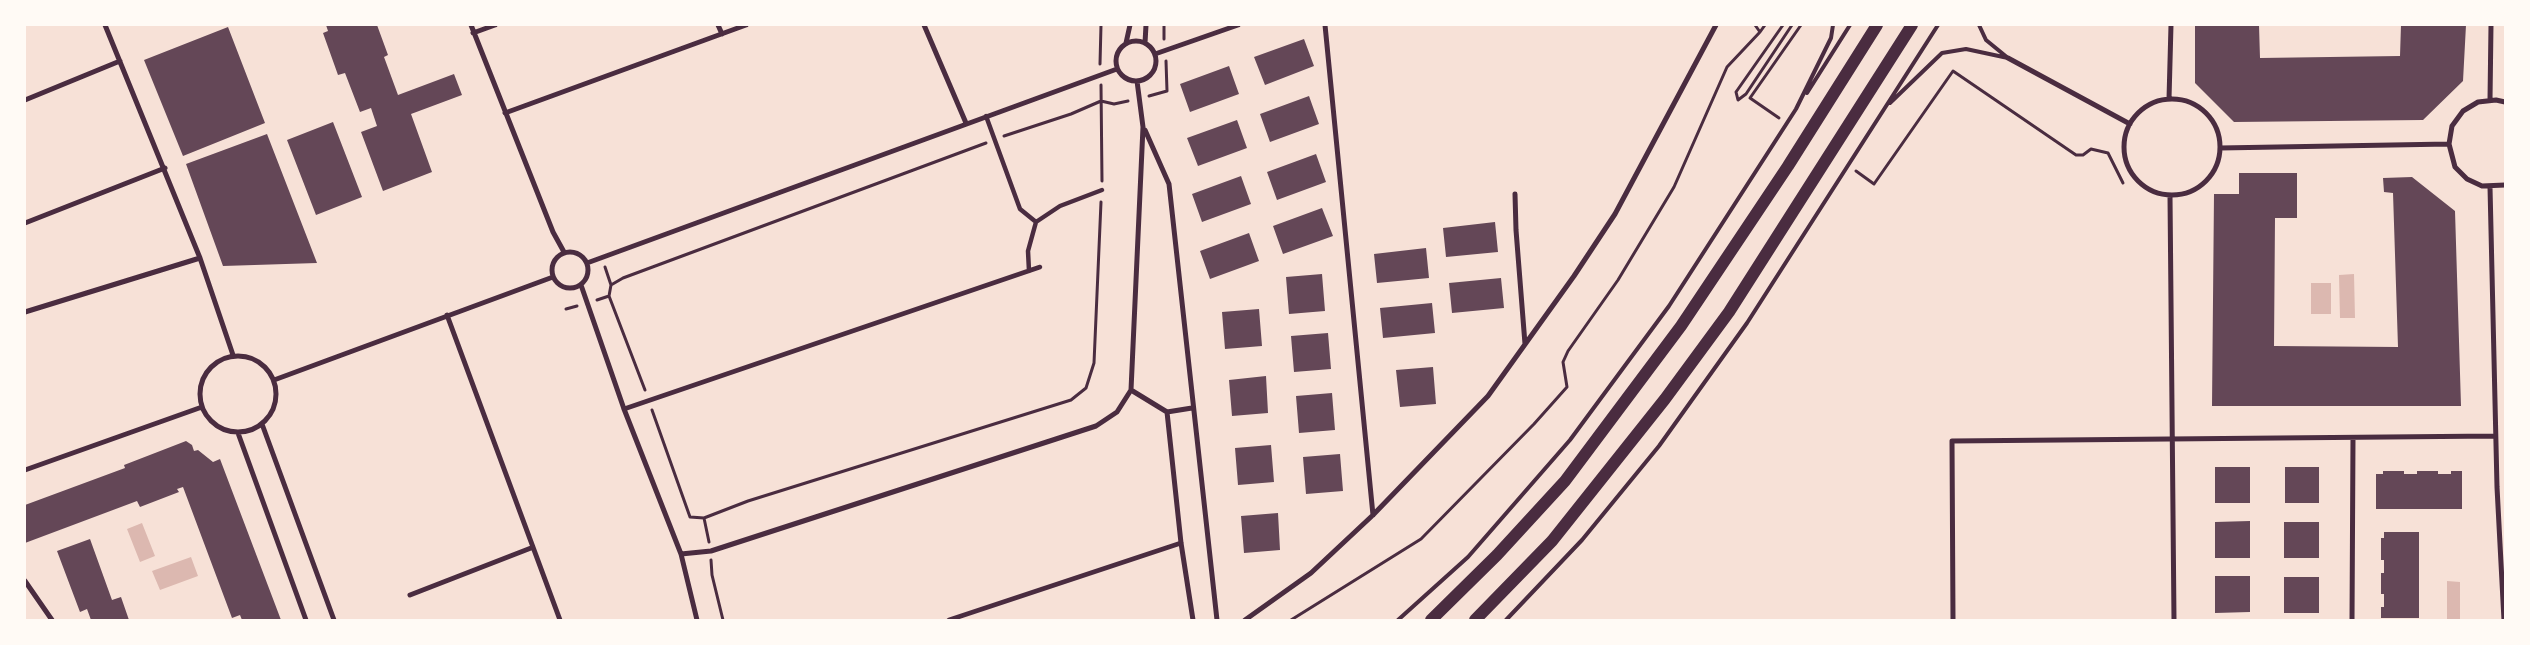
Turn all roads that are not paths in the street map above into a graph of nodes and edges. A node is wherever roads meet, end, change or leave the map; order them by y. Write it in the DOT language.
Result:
graph roads {
  1 [pos="105,25"];
  2 [pos="470,25"];
  3 [pos="495,25"];
  4 [pos="718,25"];
  5 [pos="746,25"];
  6 [pos="924,25"];
  7 [pos="1130,25"];
  8 [pos="1146,25"];
  9 [pos="1238,25"];
  10 [pos="1325,25"];
  11 [pos="1716,25"];
  12 [pos="1833,25"];
  13 [pos="1850,25"];
  14 [pos="1877,25"];
  15 [pos="1912,25"];
  16 [pos="1938,25"];
  17 [pos="1979,25"];
  18 [pos="2170,25"];
  19 [pos="2491,25"];
  20 [pos="473,33"];
  21 [pos="722,34"];
  22 [pos="1126,43"];
  23 [pos="1145,43"];
  24 [pos="1155,54"];
  25 [pos="2008,58"];
  26 [pos="120,62"];
  27 [pos="1118,69"];
  28 [pos="1137,81"];
  29 [pos="2170,99"];
  30 [pos="25,100"];
  31 [pos="2490,100"];
  32 [pos="2505,102"];
  33 [pos="1884,108"];
  34 [pos="1796,109"];
  35 [pos="505,113"];
  36 [pos="986,116"];
  37 [pos="966,123"];
  38 [pos="2130,124"];
  39 [pos="1143,127"];
  40 [pos="2448,144"];
  41 [pos="2220,148"];
  42 [pos="165,168"];
  43 [pos="2505,185"];
  44 [pos="2490,187"];
  45 [pos="1102,190"];
  46 [pos="1515,194"];
  47 [pos="2170,196"];
  48 [pos="1036,222"];
  49 [pos="25,223"];
  50 [pos="564,252"];
  51 [pos="200,258"];
  52 [pos="587,263"];
  53 [pos="1040,267"];
  54 [pos="1029,271"];
  55 [pos="553,276"];
  56 [pos="581,285"];
  57 [pos="25,312"];
  58 [pos="447,315"];
  59 [pos="1525,345"];
  60 [pos="233,355"];
  61 [pos="274,380"];
  62 [pos="1131,390"];
  63 [pos="202,407"];
  64 [pos="1192,408"];
  65 [pos="624,409"];
  66 [pos="1167,412"];
  67 [pos="262,424"];
  68 [pos="238,432"];
  69 [pos="2495,436"];
  70 [pos="2174,438"];
  71 [pos="2353,438"];
  72 [pos="25,470"];
  73 [pos="1373,515"];
  74 [pos="1181,543"];
  75 [pos="531,548"];
  76 [pos="681,554"];
  77 [pos="25,581"];
  78 [pos="410,595"];
  79 [pos="52,620"];
  80 [pos="306,620"];
  81 [pos="334,620"];
  82 [pos="560,620"];
  83 [pos="697,620"];
  84 [pos="949,620"];
  85 [pos="1193,620"];
  86 [pos="1217,620"];
  87 [pos="1245,620"];
  88 [pos="1398,620"];
  89 [pos="1431,620"];
  90 [pos="1475,620"];
  91 [pos="1506,620"];
  92 [pos="1953,620"];
  93 [pos="2174,620"];
  94 [pos="2352,620"];
  95 [pos="2504,620"];
  1 -- 26 [label="street"];
  2 -- 20 [label="street"];
  3 -- 20 [label="street"];
  4 -- 21 [label="street"];
  5 -- 21 [label="street"];
  6 -- 37 [label="street"];
  7 -- 22 [label="street"];
  8 -- 23 [label="street"];
  9 -- 24 [label="street"];
  10 -- 73 [label="street"];
  11 -- 59 [label="street"];
  12 -- 34 [label="lane"];
  13 -- 34 [label="lane"];
  14 -- 89 [label="main road"];
  15 -- 90 [label="main road"];
  16 -- 33 [label="lane"];
  17 -- 25 [label="lane"];
  18 -- 29 [label="street"];
  19 -- 31 [label="street"];
  20 -- 35 [label="street"];
  21 -- 35 [label="street"];
  22 -- 23 [label="street"];
  22 -- 27 [label="street"];
  23 -- 24 [label="street"];
  24 -- 28 [label="street"];
  25 -- 33 [label="lane"];
  25 -- 38 [label="street"];
  26 -- 30 [label="street"];
  26 -- 42 [label="street"];
  27 -- 28 [label="street"];
  27 -- 36 [label="street"];
  28 -- 39 [label="street"];
  29 -- 38 [label="street"];
  29 -- 41 [label="street"];
  31 -- 32 [label="street"];
  31 -- 40 [label="street"];
  33 -- 91 [label="lane"];
  34 -- 88 [label="lane"];
  35 -- 50 [label="street"];
  36 -- 37 [label="street"];
  36 -- 48 [label="street"];
  37 -- 52 [label="street"];
  38 -- 47 [label="street"];
  39 -- 62 [label="street"];
  39 -- 64 [label="street"];
  40 -- 41 [label="street"];
  40 -- 44 [label="street"];
  41 -- 47 [label="street"];
  42 -- 49 [label="street"];
  42 -- 51 [label="street"];
  43 -- 44 [label="street"];
  44 -- 69 [label="street"];
  45 -- 48 [label="street"];
  46 -- 59 [label="street"];
  47 -- 70 [label="street"];
  48 -- 54 [label="street"];
  50 -- 52 [label="street"];
  50 -- 55 [label="street"];
  51 -- 57 [label="street"];
  51 -- 60 [label="street"];
  52 -- 56 [label="street"];
  53 -- 54 [label="street"];
  54 -- 65 [label="street"];
  55 -- 56 [label="street"];
  55 -- 58 [label="street"];
  56 -- 65 [label="street"];
  58 -- 61 [label="street"];
  58 -- 75 [label="street"];
  59 -- 73 [label="street"];
  60 -- 61 [label="street"];
  60 -- 63 [label="street"];
  61 -- 67 [label="street"];
  62 -- 66 [label="street"];
  62 -- 76 [label="street"];
  63 -- 68 [label="street"];
  63 -- 72 [label="street"];
  64 -- 66 [label="street"];
  64 -- 86 [label="street"];
  65 -- 76 [label="street"];
  66 -- 74 [label="street"];
  67 -- 68 [label="street"];
  67 -- 81 [label="street"];
  68 -- 80 [label="street"];
  69 -- 71 [label="street"];
  69 -- 95 [label="street"];
  70 -- 71 [label="street"];
  70 -- 92 [label="street"];
  70 -- 93 [label="street"];
  71 -- 94 [label="street"];
  73 -- 87 [label="street"];
  74 -- 84 [label="street"];
  74 -- 85 [label="street"];
  75 -- 78 [label="street"];
  75 -- 82 [label="street"];
  76 -- 83 [label="street"];
  77 -- 79 [label="street"];
}
